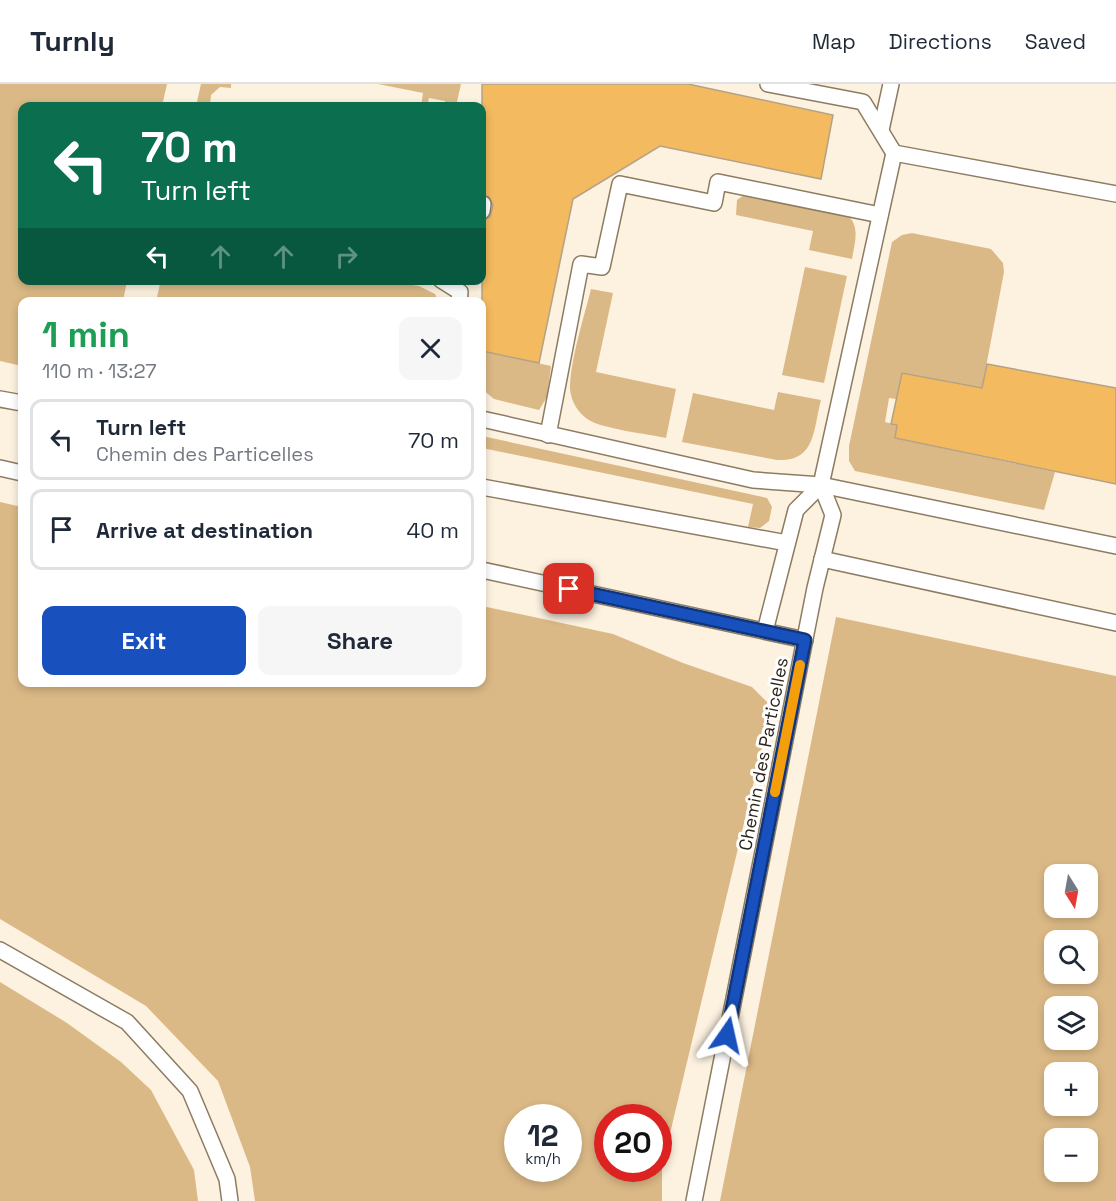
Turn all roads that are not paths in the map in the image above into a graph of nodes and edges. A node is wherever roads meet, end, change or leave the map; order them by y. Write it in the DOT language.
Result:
graph roads {
  1 [pos="768,84"];
  2 [pos="891,84"];
  3 [pos="881,130"];
  4 [pos="894,153"];
  5 [pos="1116,194"];
  6 [pos="880,215"];
  7 [pos="0,399"];
  8 [pos="18,402"];
  9 [pos="486,420"];
  10 [pos="548,435"];
  11 [pos="0,468"];
  12 [pos="18,472"];
  13 [pos="821,485"];
  14 [pos="486,488"];
  15 [pos="787,543"];
  16 [pos="1116,546"];
  17 [pos="822,559"];
  18 [pos="486,571"];
  19 [pos="1116,623"];
  20 [pos="765,630"];
  21 [pos="805,640"];
  22 [pos="0,950"];
  23 [pos="230,1201"];
  24 [pos="694,1201"];
  1 -- 3 [label="lane"];
  2 -- 3 [label="lane"];
  3 -- 4 [label="lane"];
  4 -- 5 [label="lane"];
  4 -- 6 [label="lane"];
  6 -- 10 [label="lane"];
  6 -- 13 [label="lane"];
  7 -- 8 [label="lane"];
  9 -- 10 [label="lane"];
  10 -- 13 [label="lane"];
  11 -- 12 [label="lane"];
  13 -- 15 [label="lane"];
  13 -- 16 [label="lane"];
  13 -- 17 [label="lane"];
  14 -- 15 [label="lane"];
  15 -- 20 [label="lane"];
  17 -- 19 [label="lane"];
  17 -- 21 [label="lane"];
  18 -- 20 [label="lane, Chemin des Particelles"];
  20 -- 21 [label="lane, Chemin des Particelles"];
  21 -- 24 [label="lane, Chemin des Particelles"];
  22 -- 23 [label="lane"];
}
